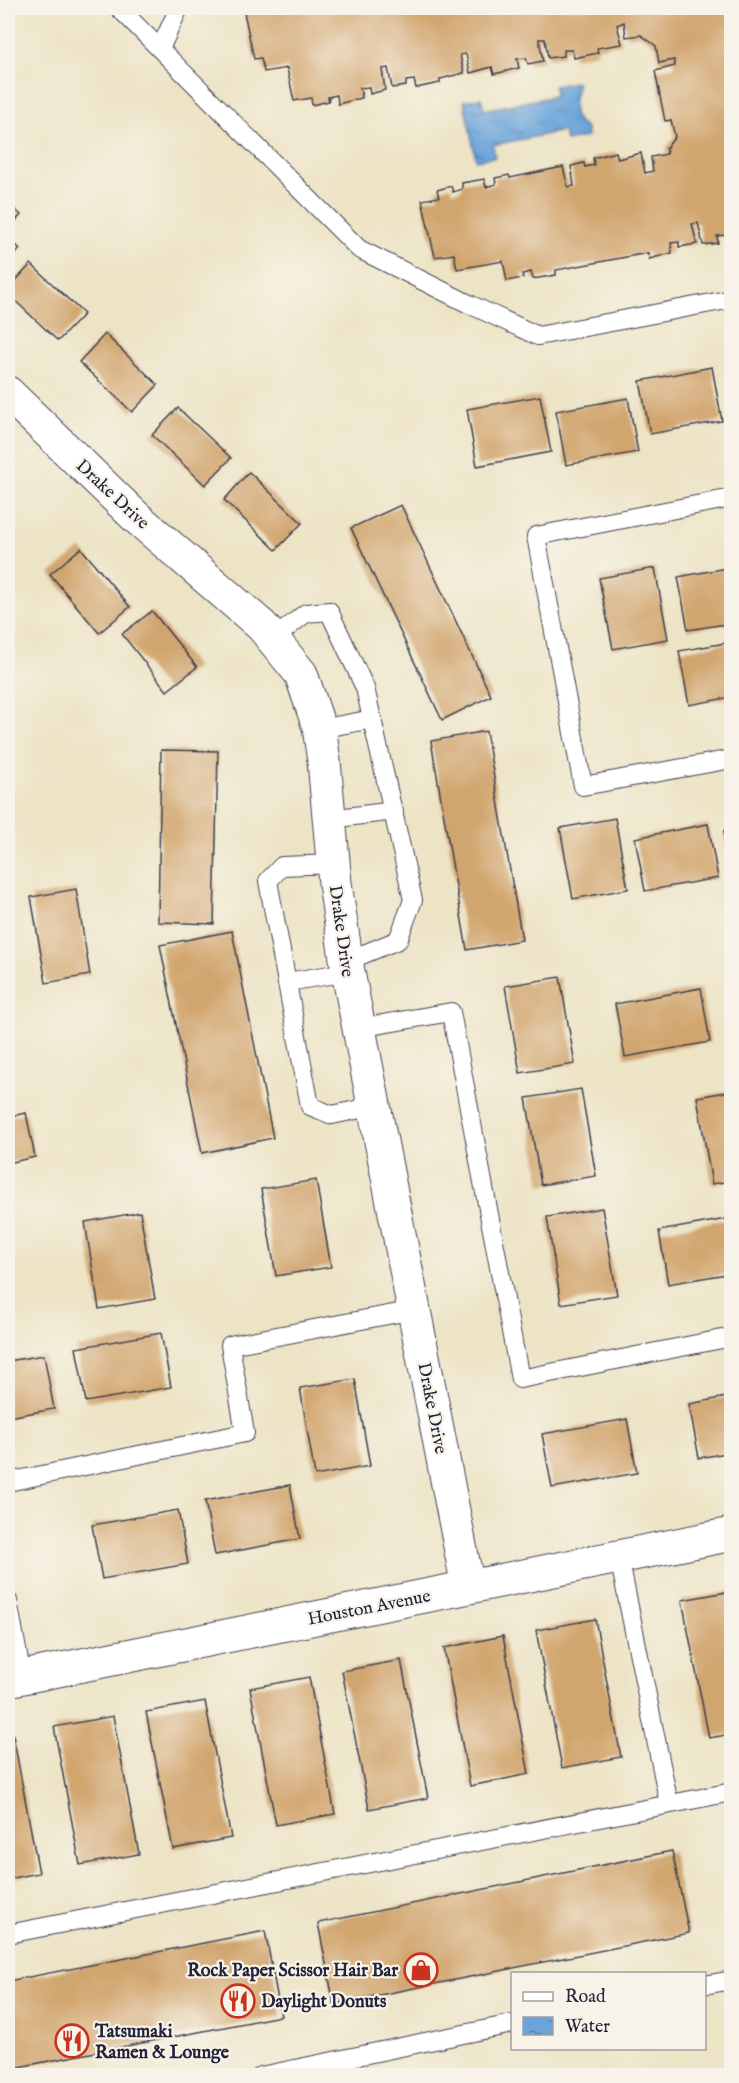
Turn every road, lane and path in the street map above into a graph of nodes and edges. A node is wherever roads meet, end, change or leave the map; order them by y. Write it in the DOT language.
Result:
graph roads {
  1 [pos="119,8"];
  2 [pos="179,8"];
  3 [pos="160,49"];
  4 [pos="732,299"];
  5 [pos="8,393"];
  6 [pos="732,498"];
  7 [pos="273,639"];
  8 [pos="373,719"];
  9 [pos="319,729"];
  10 [pos="732,759"];
  11 [pos="394,811"];
  12 [pos="330,819"];
  13 [pos="334,864"];
  14 [pos="347,967"];
  15 [pos="287,982"];
  16 [pos="358,1028"];
  17 [pos="375,1106"];
  18 [pos="414,1310"];
  19 [pos="732,1337"];
  20 [pos="8,1482"];
  21 [pos="732,1534"];
  22 [pos="619,1557"];
  23 [pos="468,1587"];
  24 [pos="8,1601"];
  25 [pos="15,1678"];
  26 [pos="732,1792"];
  27 [pos="669,1804"];
  28 [pos="8,1934"];
  29 [pos="732,1980"];
  30 [pos="706,1985"];
  31 [pos="511,2024"];
  32 [pos="322,2069"];
  33 [pos="261,2076"];
  1 -- 3 [label="lane"];
  2 -- 3 [label="lane"];
  3 -- 4 [label="lane"];
  5 -- 7 [label="street, Drake Drive"];
  6 -- 10 [label="lane"];
  7 -- 8 [label="lane"];
  7 -- 9 [label="street, Drake Drive"];
  8 -- 9 [label="lane"];
  8 -- 11 [label="lane"];
  9 -- 12 [label="street, Drake Drive"];
  11 -- 12 [label="lane"];
  11 -- 14 [label="lane"];
  12 -- 13 [label="street, Drake Drive"];
  13 -- 14 [label="street, Drake Drive"];
  13 -- 15 [label="lane"];
  14 -- 15 [label="lane"];
  14 -- 16 [label="street, Drake Drive"];
  15 -- 17 [label="lane"];
  16 -- 17 [label="street, Drake Drive"];
  16 -- 19 [label="lane"];
  17 -- 18 [label="street, Drake Drive"];
  18 -- 20 [label="lane"];
  18 -- 23 [label="street, Drake Drive"];
  21 -- 22 [label="street, Houston Avenue"];
  22 -- 23 [label="street, Houston Avenue"];
  22 -- 27 [label="lane"];
  23 -- 25 [label="street, Houston Avenue"];
  24 -- 25 [label="lane"];
  26 -- 27 [label="lane"];
  27 -- 28 [label="lane"];
  29 -- 30 [label="lane"];
  31 -- 32 [label="lane"];
  32 -- 33 [label="lane"];
}
